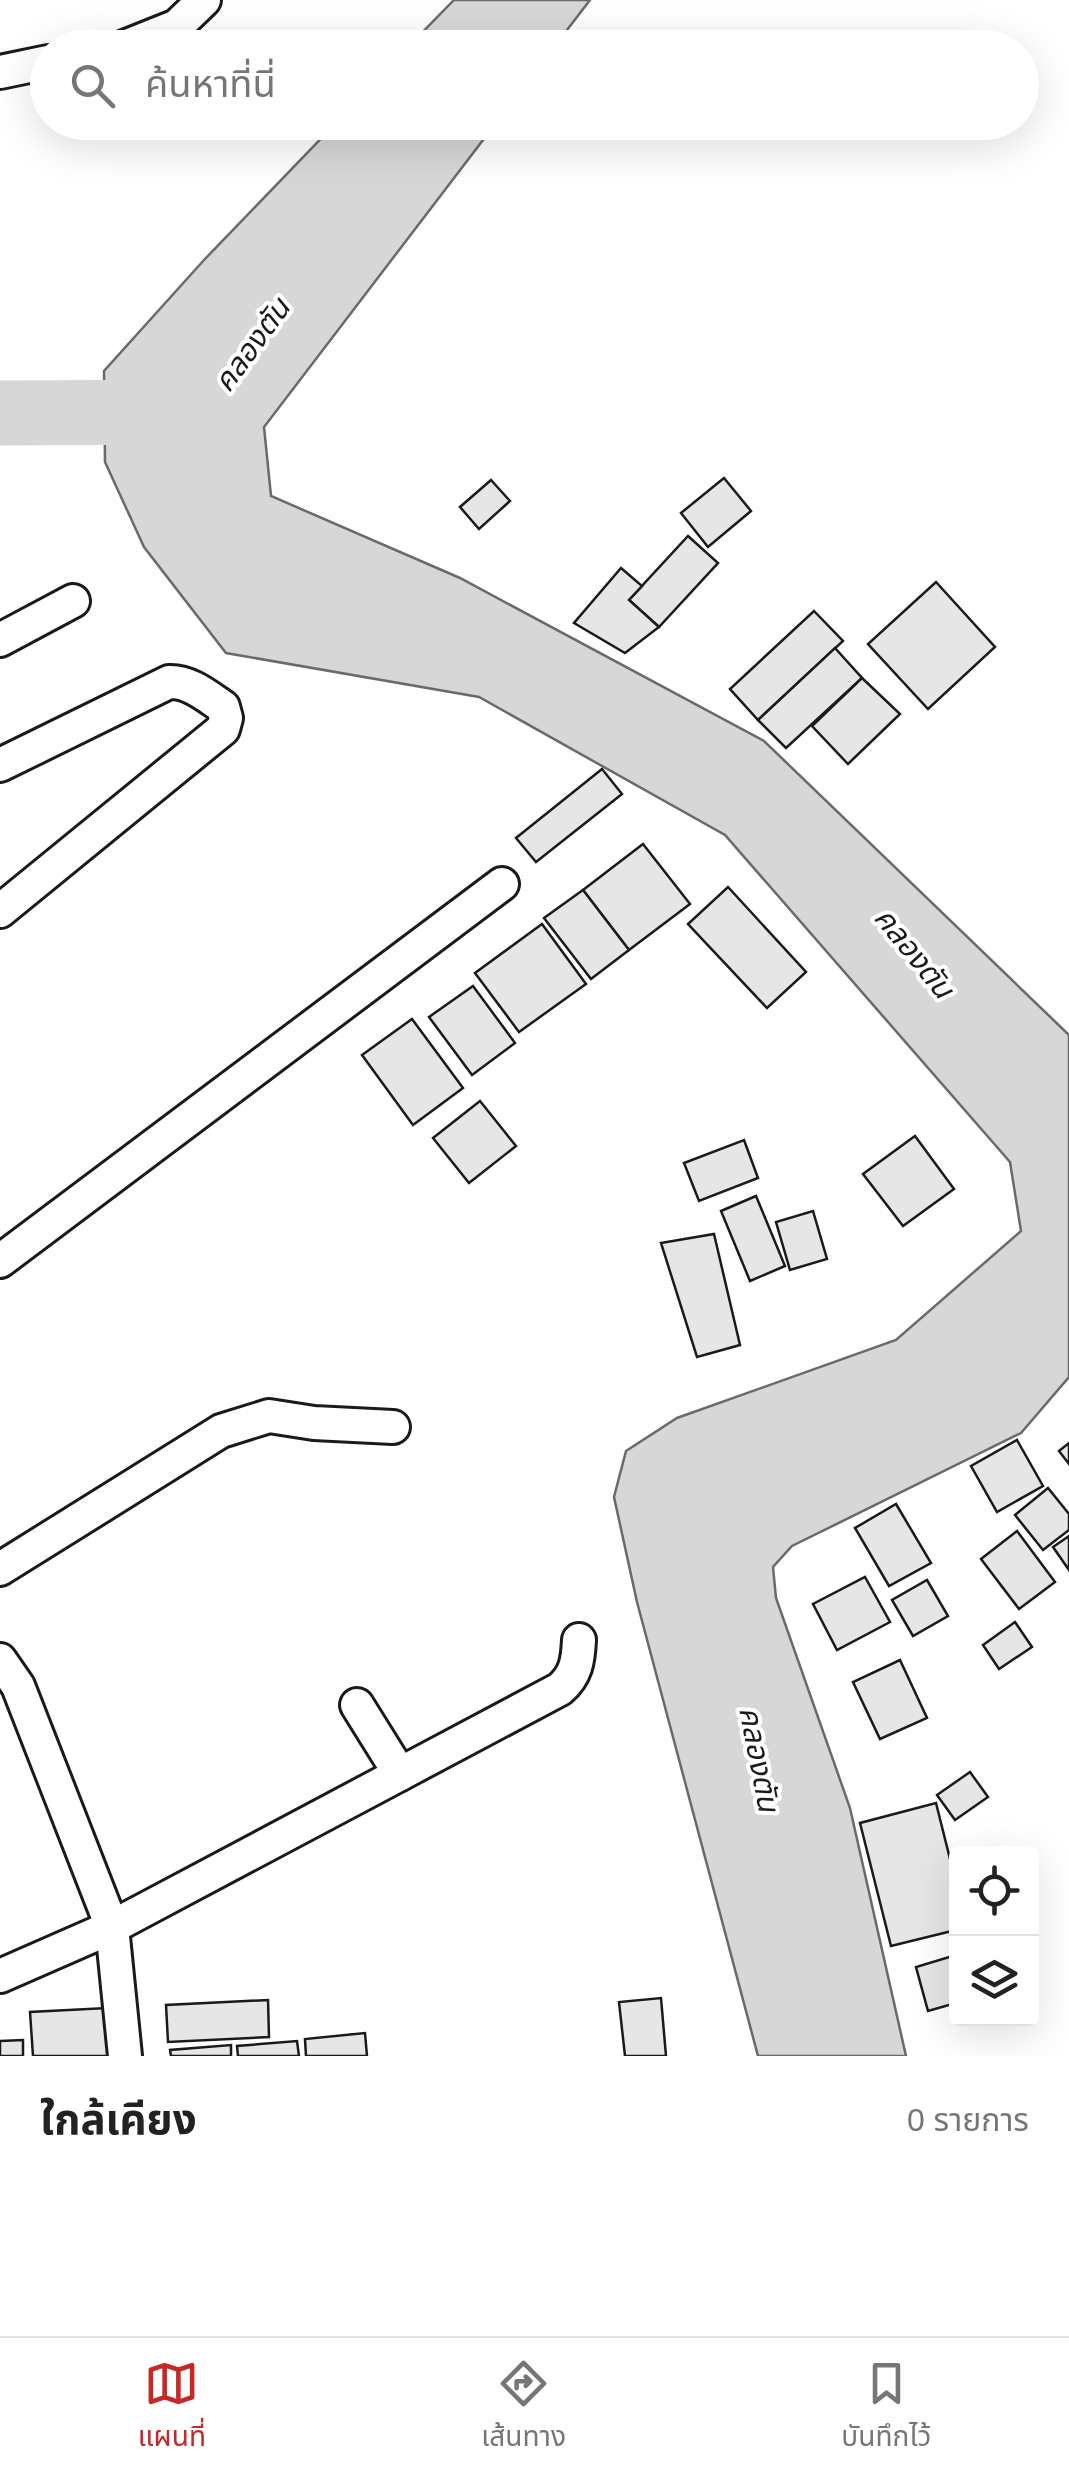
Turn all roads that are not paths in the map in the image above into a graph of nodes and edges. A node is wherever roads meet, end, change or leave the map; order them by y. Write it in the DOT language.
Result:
graph roads {
  1 [pos="204,0"];
  2 [pos="168,30"];
  3 [pos="30,66"];
  4 [pos="0,72"];
  5 [pos="73,602"];
  6 [pos="0,640"];
  7 [pos="0,764"];
  8 [pos="502,884"];
  9 [pos="0,911"];
  10 [pos="0,1260"];
  11 [pos="392,1427"];
  12 [pos="0,1569"];
  13 [pos="579,1640"];
  14 [pos="0,1660"];
  15 [pos="357,1705"];
  16 [pos="400,1774"];
  17 [pos="112,1927"];
  18 [pos="0,1976"];
  19 [pos="125,2056"];
  1 -- 2 [label="street"];
  3 -- 4 [label="street"];
  5 -- 6 [label="street"];
  7 -- 9 [label="street"];
  8 -- 10 [label="street"];
  11 -- 12 [label="street"];
  13 -- 16 [label="street"];
  14 -- 17 [label="street"];
  15 -- 16 [label="street"];
  16 -- 17 [label="street"];
  17 -- 18 [label="street"];
  17 -- 19 [label="street"];
}
